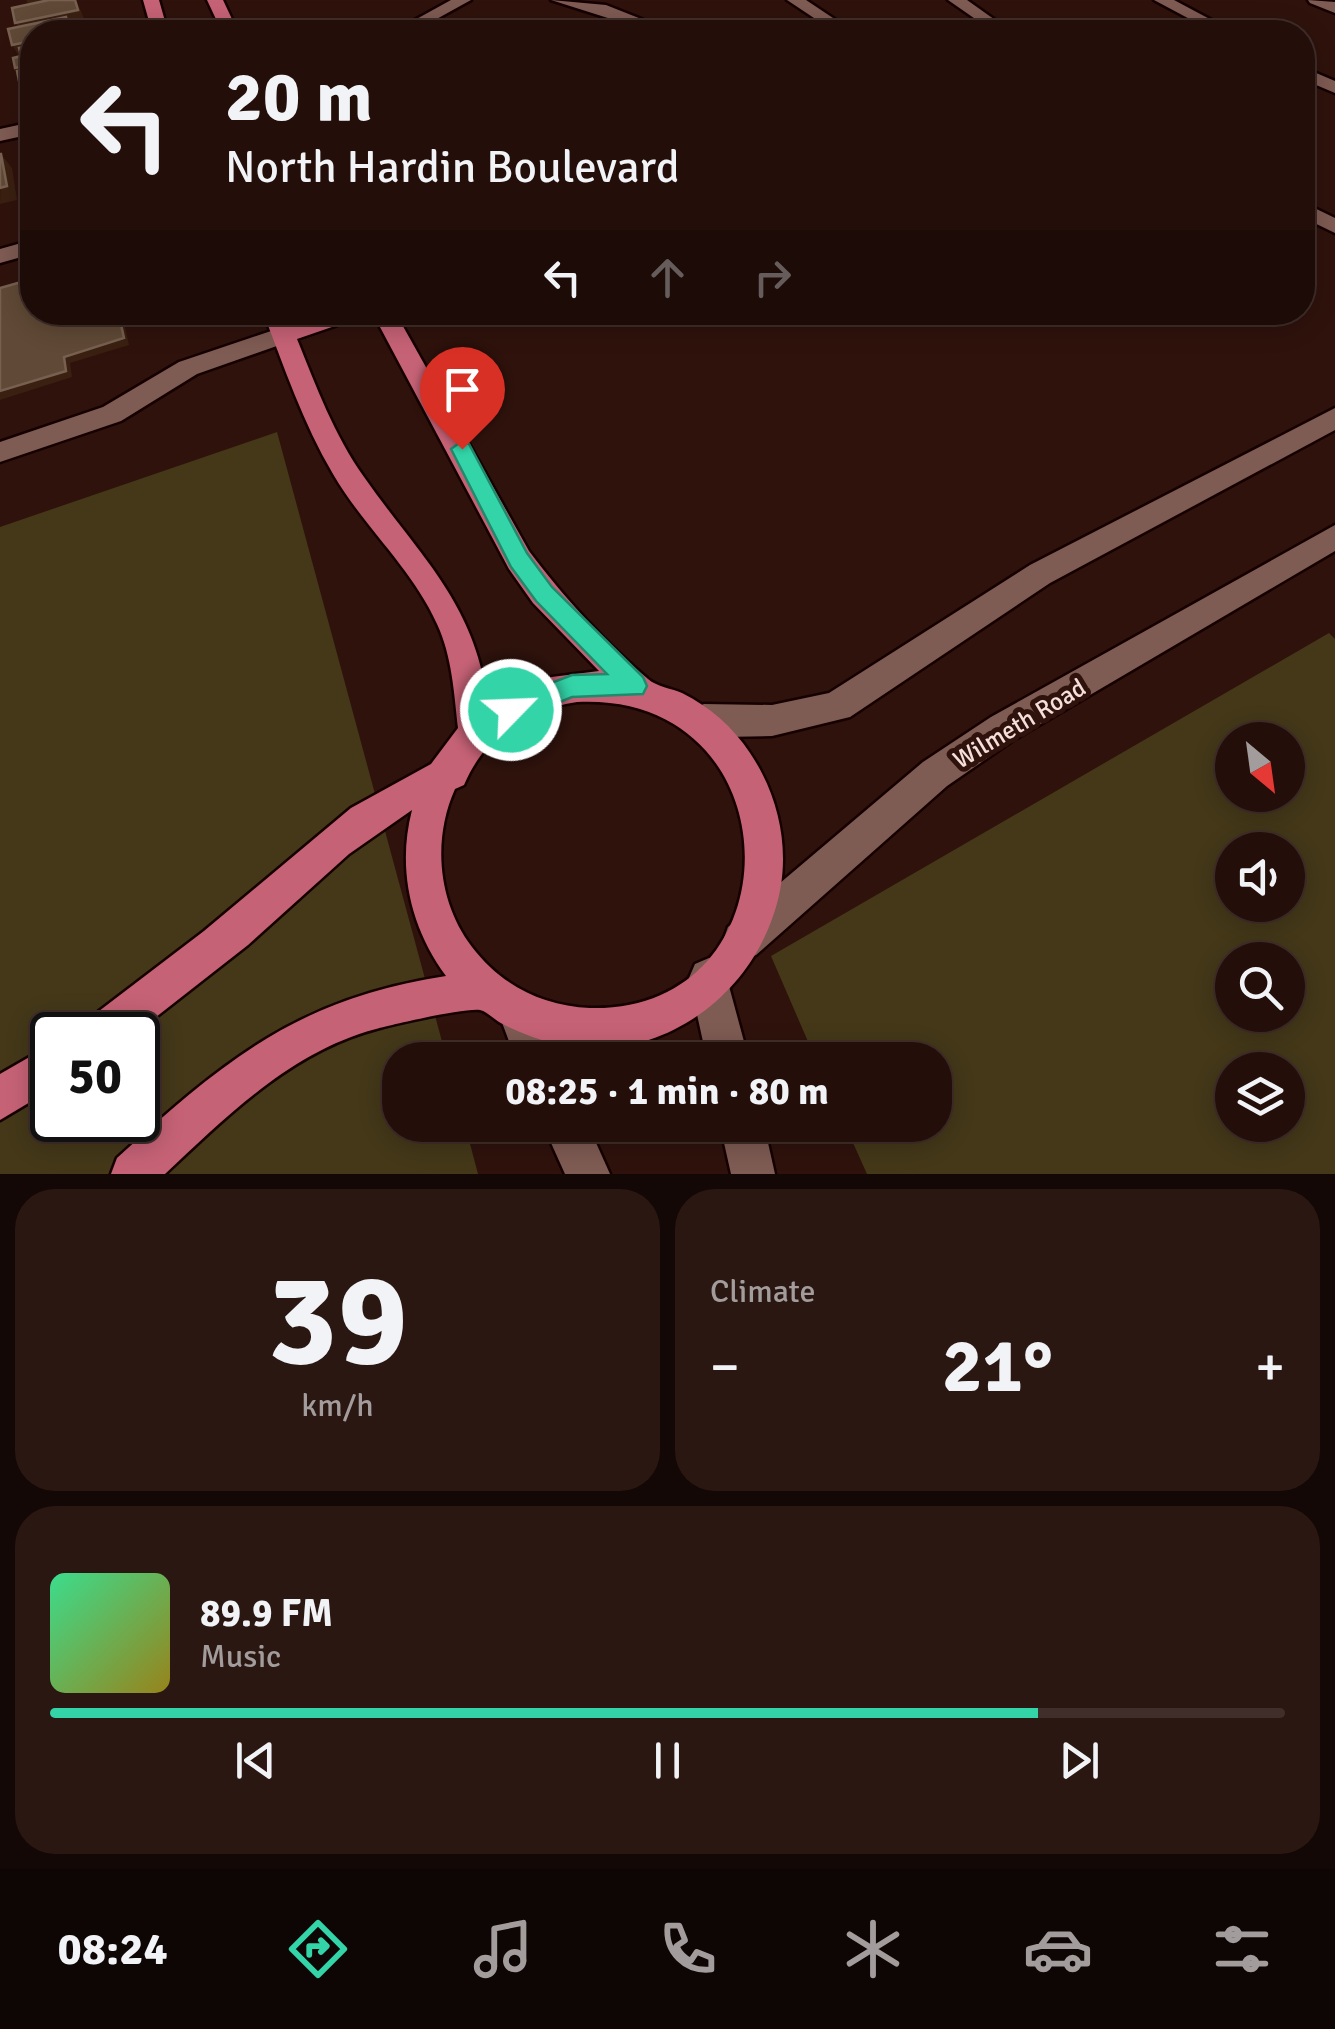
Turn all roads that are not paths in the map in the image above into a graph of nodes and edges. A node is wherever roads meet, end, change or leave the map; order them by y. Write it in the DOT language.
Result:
graph roads {
  1 [pos="463,0"];
  2 [pos="559,0"];
  3 [pos="795,0"];
  4 [pos="956,0"];
  5 [pos="1162,0"];
  6 [pos="1316,0"];
  7 [pos="605,4"];
  8 [pos="1335,8"];
  9 [pos="433,20"];
  10 [pos="640,20"];
  11 [pos="827,20"];
  12 [pos="986,20"];
  13 [pos="1202,20"];
  14 [pos="277,325"];
  15 [pos="279,325"];
  16 [pos="390,325"];
  17 [pos="1335,418"];
  18 [pos="0,452"];
  19 [pos="1335,537"];
  20 [pos="634,686"];
  21 [pos="704,720"];
  22 [pos="476,741"];
  23 [pos="452,774"];
  24 [pos="721,963"];
  25 [pos="478,991"];
  26 [pos="128,1012"];
  27 [pos="520,1017"];
  28 [pos="530,1042"];
  29 [pos="727,1042"];
  30 [pos="30,1079"];
  31 [pos="0,1099"];
  32 [pos="573,1142"];
  33 [pos="746,1142"];
  34 [pos="133,1174"];
  35 [pos="588,1174"];
  36 [pos="754,1174"];
  1 -- 9 [label="street"];
  2 -- 7 [label="street"];
  3 -- 11 [label="street"];
  4 -- 12 [label="street"];
  5 -- 13 [label="street"];
  6 -- 8 [label="street"];
  7 -- 10 [label="street"];
  14 -- 18 [label="street"];
  15 -- 22 [label="main road"];
  16 -- 20 [label="main road"];
  17 -- 21 [label="street"];
  19 -- 24 [label="street, Wilmeth Road"];
  20 -- 21 [label="main road"];
  20 -- 22 [label="main road"];
  21 -- 24 [label="main road"];
  22 -- 23 [label="main road"];
  23 -- 25 [label="main road"];
  23 -- 26 [label="main road"];
  24 -- 27 [label="main road"];
  24 -- 29 [label="street"];
  25 -- 27 [label="main road"];
  25 -- 34 [label="main road"];
  27 -- 28 [label="street"];
  30 -- 31 [label="main road"];
  32 -- 35 [label="street"];
  33 -- 36 [label="street"];
}
